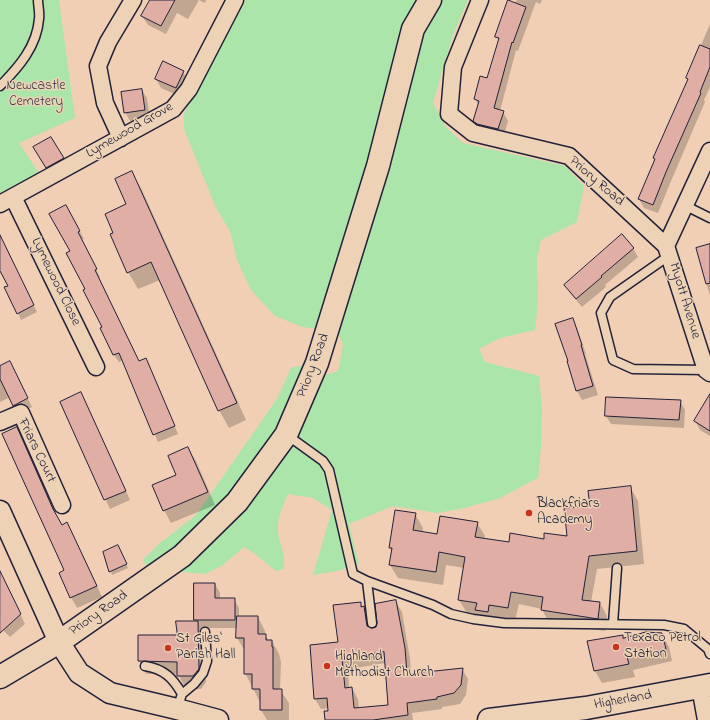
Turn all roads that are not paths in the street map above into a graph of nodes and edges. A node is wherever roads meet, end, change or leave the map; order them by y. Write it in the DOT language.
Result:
graph roads {
  1 [pos="38,0"];
  2 [pos="133,0"];
  3 [pos="235,0"];
  4 [pos="430,0"];
  5 [pos="480,0"];
  6 [pos="0,86"];
  7 [pos="121,138"];
  8 [pos="710,151"];
  9 [pos="4,199"];
  10 [pos="686,206"];
  11 [pos="710,218"];
  12 [pos="668,250"];
  13 [pos="96,367"];
  14 [pos="708,372"];
  15 [pos="0,422"];
  16 [pos="286,435"];
  17 [pos="62,505"];
  18 [pos="0,511"];
  19 [pos="617,568"];
  20 [pos="367,581"];
  21 [pos="372,623"];
  22 [pos="613,624"];
  23 [pos="205,632"];
  24 [pos="59,642"];
  25 [pos="710,654"];
  26 [pos="145,666"];
  27 [pos="4,675"];
  28 [pos="705,686"];
  29 [pos="180,701"];
  30 [pos="218,720"];
  31 [pos="489,720"];
  32 [pos="706,720"];
  1 -- 6 [label="lane"];
  2 -- 7 [label="street"];
  3 -- 7 [label="street, Lymewood Grove"];
  4 -- 16 [label="main road, Priory Road"];
  5 -- 12 [label="street, Priory Road"];
  7 -- 9 [label="street, Lymewood Grove"];
  8 -- 10 [label="street, Myott Avenue"];
  9 -- 13 [label="street, Lymewood Close"];
  10 -- 11 [label="lane"];
  10 -- 12 [label="street, Myott Avenue"];
  12 -- 14 [label="street, Myott Avenue"];
  12 -- 14 [label="lane, Myott Avenue"];
  15 -- 17 [label="street, Friars Court"];
  16 -- 20 [label="lane"];
  16 -- 24 [label="main road, Priory Road"];
  18 -- 24 [label="street"];
  19 -- 22 [label="lane"];
  20 -- 21 [label="lane"];
  20 -- 22 [label="lane"];
  22 -- 25 [label="lane"];
  23 -- 29 [label="lane"];
  24 -- 27 [label="main road, Priory Road"];
  24 -- 29 [label="street"];
  26 -- 29 [label="lane"];
  28 -- 31 [label="main road, Higherland"];
  28 -- 32 [label="street"];
  29 -- 30 [label="street"];
}
